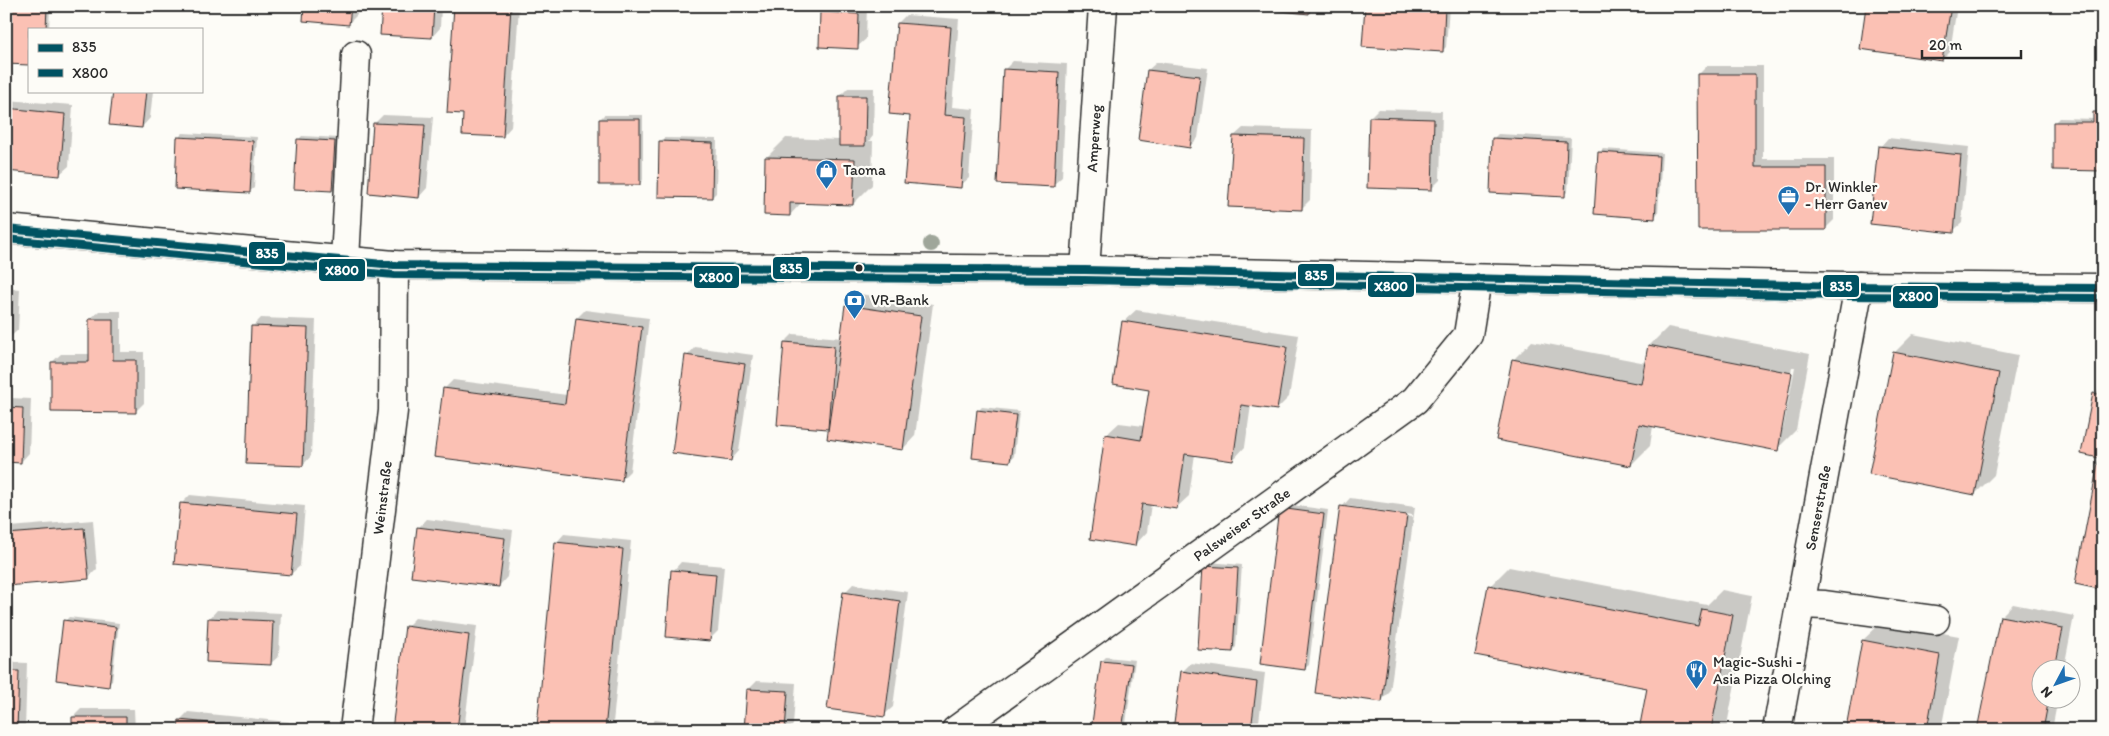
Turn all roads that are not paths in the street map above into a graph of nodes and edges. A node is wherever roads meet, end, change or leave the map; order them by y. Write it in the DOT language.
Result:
graph roads {
  1 [pos="1103,6"];
  2 [pos="356,55"];
  3 [pos="6,229"];
  4 [pos="345,260"];
  5 [pos="394,265"];
  6 [pos="1084,270"];
  7 [pos="1477,279"];
  8 [pos="1859,286"];
  9 [pos="2103,288"];
  10 [pos="1800,604"];
  11 [pos="1935,620"];
  12 [pos="354,730"];
  13 [pos="956,730"];
  14 [pos="1777,730"];
  1 -- 6 [label="street, Amperweg"];
  2 -- 4 [label="street"];
  3 -- 4 [label="street"];
  4 -- 5 [label="street"];
  5 -- 6 [label="street"];
  5 -- 12 [label="street, Weinstraße"];
  6 -- 7 [label="street"];
  7 -- 8 [label="street"];
  7 -- 13 [label="street, Palsweiser Straße"];
  8 -- 9 [label="street"];
  8 -- 10 [label="street, Senserstraße"];
  10 -- 11 [label="street"];
  10 -- 14 [label="street, Senserstraße"];
}
